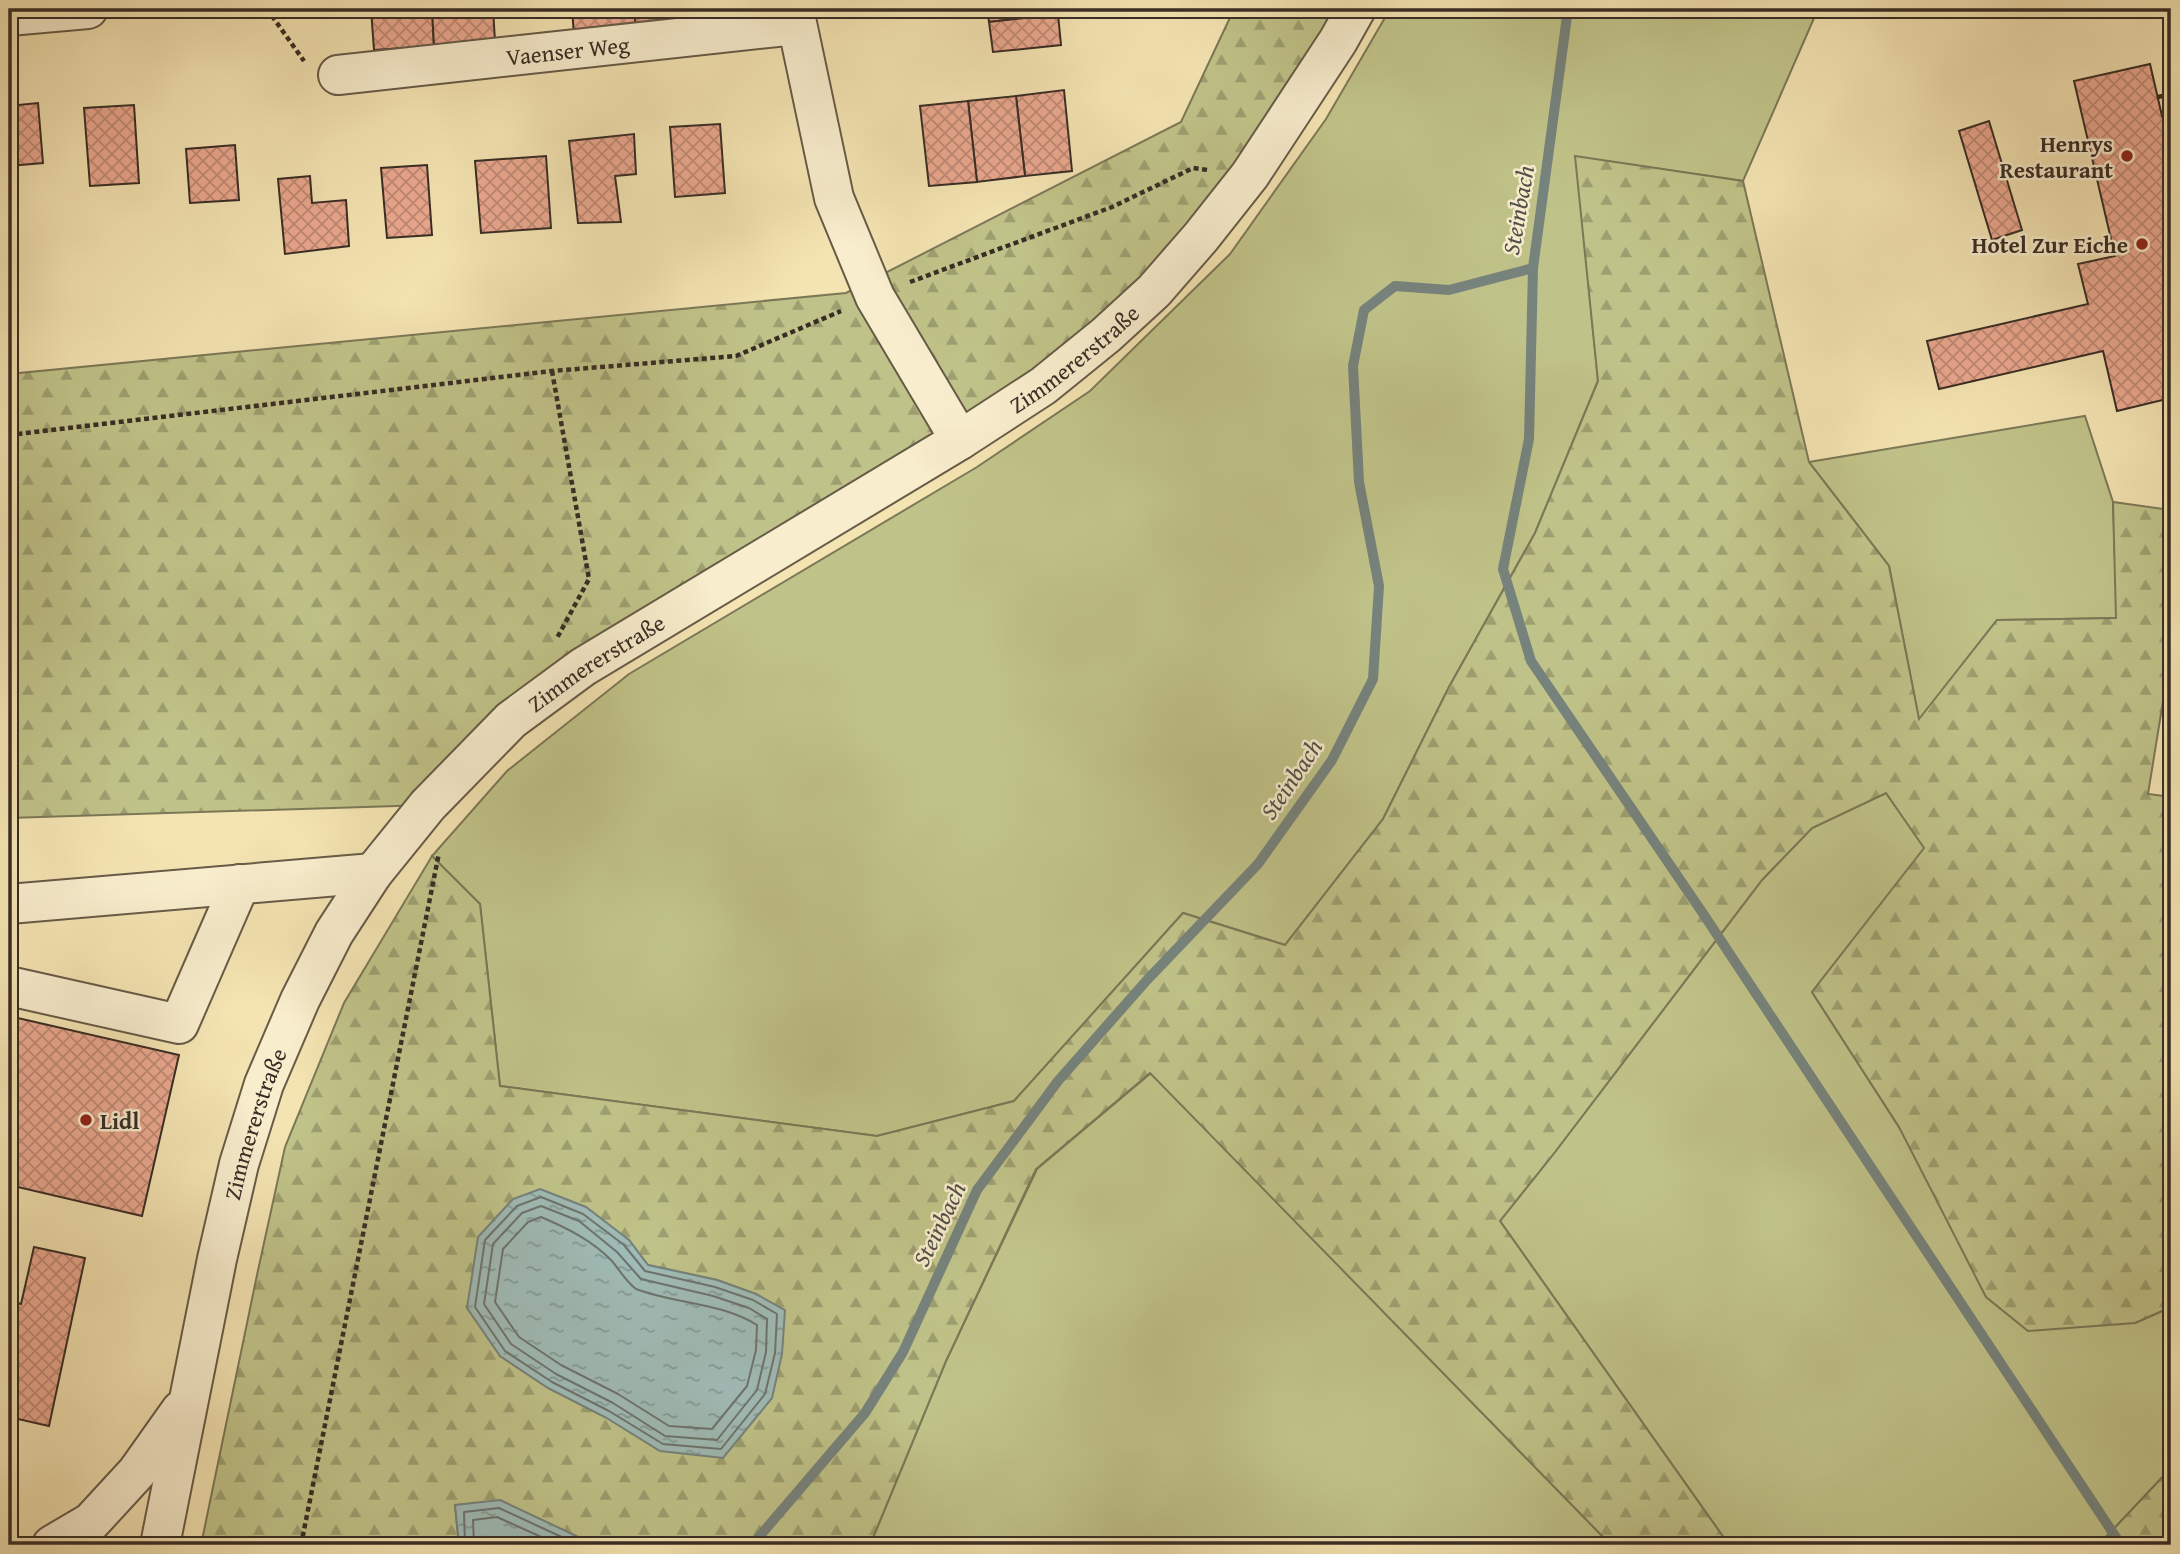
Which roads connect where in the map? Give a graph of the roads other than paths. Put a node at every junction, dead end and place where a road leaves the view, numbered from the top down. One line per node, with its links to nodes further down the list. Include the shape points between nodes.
1 (88, 9): 3 (street)
2 (1356, 9): 6 (street, Zimmererstraße, via 1250,175 1154,291 1043,386)
3 (9, 16)
4 (795, 17): 5 (street, Vaenser Weg); 6 (street, Vaenser Weg, via 834,198 875,297)
5 (338, 75)
6 (960, 440): 7 (street, Zimmererstraße, via 583,667 511,720 428,805)
7 (373, 873): 8 (street); 11 (street, Zimmererstraße, via 334,933 264,1084 224,1224)
8 (240, 884): 9 (street); 10 (street, via 179,1024)
9 (9, 904)
10 (9, 986)
11 (190, 1397): 12 (street, via 137,1472 91,1522); 13 (street, Zimmererstraße)
12 (52, 1545)
13 (160, 1545)

